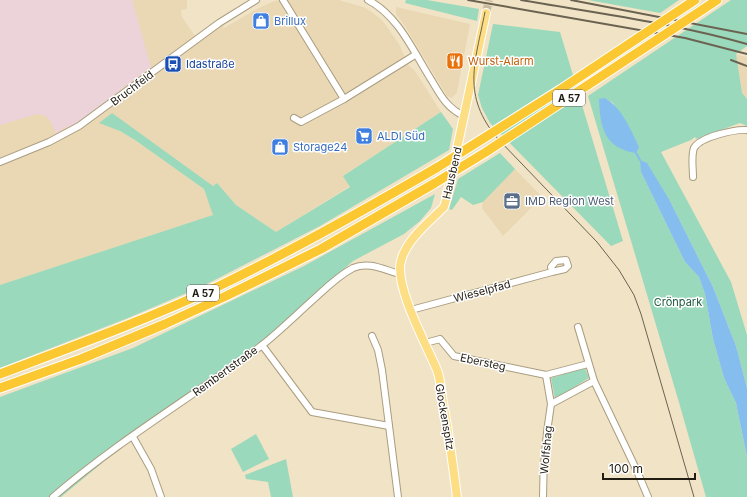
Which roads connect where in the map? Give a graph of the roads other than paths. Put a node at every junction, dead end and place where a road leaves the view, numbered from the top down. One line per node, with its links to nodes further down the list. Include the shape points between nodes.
1 (256, 0): 12 (street, Bruchfeld, via 219,23 79,126 50,142)
2 (283, 0): 8 (street)
3 (368, 0): 7 (street, via 388,15)
4 (695, 0): 22 (highway, A 57, bridge, via 438,167 309,240 219,286 122,328)
5 (717, 0): 24 (highway, A 57, bridge, via 492,148 321,249 165,324)
6 (486, 13): 9 (main road, Hausbend)
7 (416, 55): 8 (street); 9 (street, via 443,100 454,111)
8 (344, 99): 10 (street, via 302,122)
9 (464, 116): 15 (main road, Hausbend, via 444,207 406,246 400,262)
10 (294, 118)
11 (747, 130): 13 (street, via 726,132 698,144 693,154)
12 (0, 162)
13 (693, 177)
14 (552, 272): 16 (street, Wieselpfad)
15 (400, 274): 16 (main road, Hausbend); 20 (street, Rembertstraße, via 373,266 354,268 338,277)
16 (411, 310): 19 (main road, Hausbend)
17 (578, 327): 21 (street)
18 (372, 336): 29 (street, via 378,350)
19 (426, 341): 23 (street, Ebersteg, via 440,339 454,356); 34 (main road, Glockenspitz, via 437,372)
20 (262, 345): 29 (street, via 312,412); 30 (street, Rembertstraße)
21 (588, 364): 23 (street); 25 (street)
22 (0, 374)
23 (546, 375): 28 (street, Wolfshag)
24 (35, 376): 26 (highway, A 57); 27 (highway)
25 (594, 381): 28 (street); 36 (street)
26 (0, 388)
27 (0, 395)
28 (551, 404): 35 (street, Wolfshag)
29 (389, 426): 33 (street)
30 (133, 437): 31 (street, Rembertstraße); 32 (street, via 151,469)
31 (53, 497)
32 (161, 497)
33 (398, 497)
34 (457, 497)
35 (543, 497)
36 (648, 497)

